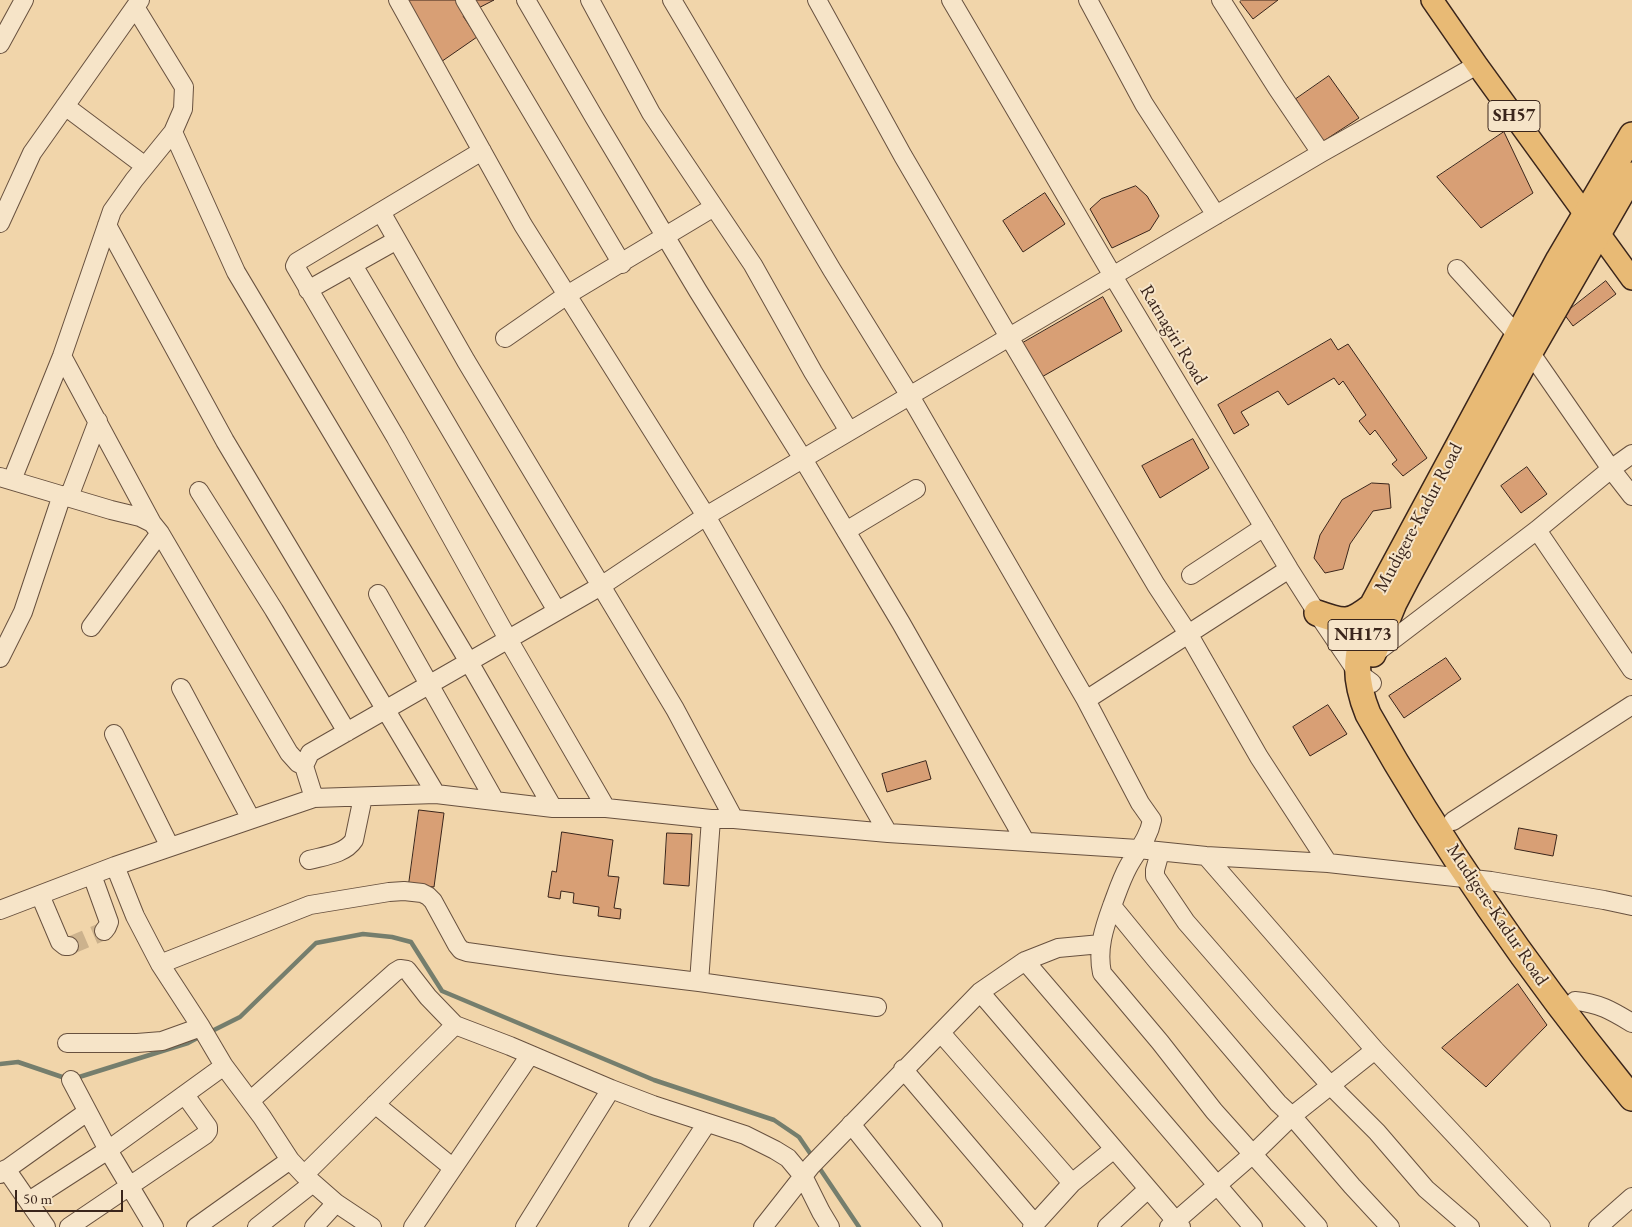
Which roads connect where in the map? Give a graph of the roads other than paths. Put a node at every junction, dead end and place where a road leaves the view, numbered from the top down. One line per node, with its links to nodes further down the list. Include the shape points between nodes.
1 (24, 0): 13 (street)
2 (398, 0): 18 (street)
3 (464, 0): 30 (street)
4 (526, 0): 28 (street)
5 (590, 0): 22 (street, via 651,113)
6 (672, 0): 41 (street)
7 (817, 0): 37 (street, via 903,156)
8 (951, 0): 33 (street, Ratnagiri Road)
9 (1088, 0): 24 (street, via 1144,104)
10 (1221, 0): 19 (street)
11 (1432, 0): 14 (main road, SH57)
12 (137, 3): 15 (street); 16 (street, via 184,87 183,109)
13 (0, 44)
14 (1477, 66): 19 (street); 25 (main road, SH57)
15 (66, 106): 20 (street); 26 (street, via 32,153)
16 (173, 132): 20 (street); 68 (street, via 236,272)
17 (1632, 136): 25 (highway, Mudigere-Kadur Road / NH173)
18 (482, 151): 23 (street); 36 (street)
19 (1321, 153): 24 (street)
20 (144, 166): 27 (street, via 112,211)
21 (1632, 175): 25 (highway, Mudigere-Kadur Road / NH173)
22 (714, 207): 28 (street); 43 (street, via 753,265)
23 (381, 212): 29 (street); 35 (street, via 297,262 295,266)
24 (1216, 215): 33 (street)
25 (1592, 222): 34 (main road); 39 (highway, Mudigere-Kadur Road / NH173)
26 (0, 224)
27 (107, 225): 40 (street); 75 (street, via 226,441)
28 (666, 237): 30 (street); 45 (street)
29 (397, 240): 31 (street); 59 (street)
30 (622, 264): 36 (street)
31 (353, 265): 35 (street); 62 (street)
32 (1457, 269): 39 (street)
33 (1113, 276): 37 (street); 53 (street, Ratnagiri Road)
34 (1632, 279)
35 (308, 290): 66 (street, via 396,438)
36 (567, 295): 38 (street); 52 (street)
37 (1009, 337): 41 (street); 65 (street)
38 (505, 338)
39 (1524, 344): 46 (street); 61 (highway, Mudigere-Kadur Road / NH173); 69 (highway, Mudigere-Kadur Road / NH173, via 1394,603)
40 (62, 356): 42 (street); 47 (street)
41 (910, 396): 43 (street); 73 (street)
42 (98, 421): 50 (street); 54 (street)
43 (849, 431): 45 (street)
44 (1632, 454): 46 (street)
45 (803, 458): 52 (street); 56 (street)
46 (1611, 469): 51 (street); 55 (street)
47 (6, 478): 50 (street)
48 (916, 489): 56 (street)
49 (199, 492): 76 (street)
50 (65, 496): 54 (street, via 140,517); 67 (street, via 23,612)
51 (1632, 496)
52 (706, 516): 59 (street); 89 (street)
53 (1264, 527): 57 (street, Ratnagiri Road); 58 (street)
54 (156, 528): 64 (street); 78 (street, via 288,753)
55 (1537, 530): 69 (street); 70 (street)
56 (846, 531): 90 (street)
57 (1289, 569): 63 (street, Ratnagiri Road); 65 (street)
58 (1191, 575)
59 (601, 586): 62 (street); 86 (street, via 675,709)
60 (378, 594): 71 (street)
61 (1372, 606): 63 (highway, via 1348,620 1336,620); 69 (highway, Mudigere-Kadur Road / NH173, via 1358,652)
62 (557, 611): 66 (street)
63 (1317, 613): 69 (street, Ratnagiri Road)
64 (91, 627)
65 (1189, 635): 73 (street); 96 (street, via 1259,757)
66 (508, 639): 68 (street); 84 (street)
67 (0, 658)
68 (469, 662): 71 (street); 83 (street)
69 (1367, 670): 88 (highway, Mudigere-Kadur Road / NH173, via 1380,704 1416,767); 99 (highway, Mudigere-Kadur Road / NH173, via 1362,701 1368,714)
70 (1632, 670)
71 (430, 684): 75 (street); 82 (street)
72 (181, 688): 87 (street)
73 (1086, 700): 92 (street, via 1152,820 1148,837)
74 (1632, 705): 88 (street)
75 (386, 709): 76 (street); 79 (street)
76 (346, 732): 78 (street, via 310,754)
77 (114, 734): 91 (street)
78 (304, 766): 81 (street)
79 (436, 794): 80 (street); 82 (street)
80 (363, 797): 81 (street); 95 (street, via 350,846)
81 (314, 798): 87 (street)
82 (495, 801): 83 (street)
83 (553, 808): 84 (street)
84 (606, 808): 85 (street)
85 (711, 819): 86 (street); 109 (street)
86 (734, 819): 89 (street)
87 (252, 820): 91 (street)
88 (1453, 821): 99 (highway, Mudigere-Kadur Road / NH173)
89 (888, 833): 90 (street)
90 (1025, 842): 92 (street)
91 (170, 847): 97 (street)
92 (1138, 849): 93 (street); 101 (street, via 1118,886)
93 (1160, 852): 94 (street); 124 (street, via 1155,876 1186,922)
94 (1206, 856): 96 (street); 118 (street)
95 (309, 860)
96 (1328, 863): 99 (street)
97 (115, 866): 98 (street); 108 (street, via 135,916)
98 (92, 875): 100 (street); 104 (street, via 109,922)
99 (1480, 880): 102 (street); 111 (highway, Mudigere-Kadur Road / NH173); 127 (highway, Mudigere-Kadur Road / NH173, via 1530,965)
100 (40, 895): 103 (street); 106 (street, via 60,942)
101 (1112, 906): 105 (street); 131 (street)
102 (1632, 906)
103 (0, 910)
104 (104, 931)
105 (1101, 944): 107 (street, via 1058,948); 136 (street, via 1102,973)
106 (69, 946)
107 (1025, 961): 110 (street); 143 (street)
108 (160, 964): 109 (street, via 310,905 404,890 428,896 457,945 468,952); 116 (street)
109 (699, 982): 112 (street)
110 (980, 992): 115 (street); 134 (street)
111 (1575, 1001): 113 (street, via 1603,1006); 122 (highway, Mudigere-Kadur Road / NH173)
112 (877, 1007)
113 (1632, 1023)
114 (455, 1025): 119 (street); 128 (street, via 428,998 407,970 400,969); 129 (street)
115 (941, 1034): 121 (street); 142 (street)
116 (206, 1035): 117 (street, via 137,1043); 120 (street)
117 (67, 1043)
118 (1375, 1050): 124 (street); 170 (street)
119 (530, 1055): 125 (street); 139 (street)
120 (224, 1066): 126 (street); 128 (street)
121 (903, 1069): 133 (street); 150 (street)
122 (1632, 1073)
123 (71, 1080): 130 (street)
124 (1331, 1086): 131 (street); 169 (street, via 1426,1188)
125 (611, 1089): 132 (street); 160 (street)
126 (185, 1095): 135 (street); 144 (street, via 208,1131)
127 (1632, 1098)
128 (250, 1100): 137 (street)
129 (375, 1104): 139 (street); 141 (street)
130 (87, 1112): 135 (street); 140 (street)
131 (1292, 1116): 136 (street); 168 (street)
132 (707, 1124): 138 (street, via 745,1135 788,1158); 161 (street)
133 (851, 1124): 138 (street); 164 (street)
134 (1114, 1149): 142 (street); 145 (street)
135 (108, 1150): 144 (street); 147 (street)
136 (1253, 1154): 143 (street); 167 (street)
137 (290, 1160): 141 (street); 155 (street)
138 (812, 1165): 162 (street); 163 (street, via 821,1212)
139 (453, 1168): 159 (street)
140 (3, 1171): 147 (street)
141 (309, 1179): 148 (street); 156 (street)
142 (1072, 1183): 150 (street)
143 (1217, 1185): 149 (street); 166 (street)
144 (130, 1186): 153 (street); 154 (street)
145 (1148, 1189): 149 (street); 165 (street)
146 (1632, 1197): 151 (street)
147 (29, 1201): 152 (street)
148 (336, 1203): 157 (street); 158 (street)
149 (1175, 1225)
150 (1034, 1226)
151 (1600, 1226)
152 (46, 1227)
153 (69, 1227)
154 (154, 1227)
155 (196, 1227)
156 (258, 1227)
157 (314, 1227)
158 (372, 1227)
159 (413, 1227)
160 (525, 1227)
161 (638, 1227)
162 (763, 1227)
163 (830, 1227)
164 (933, 1227)
165 (1106, 1227)
166 (1253, 1227)
167 (1318, 1227)
168 (1390, 1227)
169 (1470, 1227)
170 (1541, 1227)

